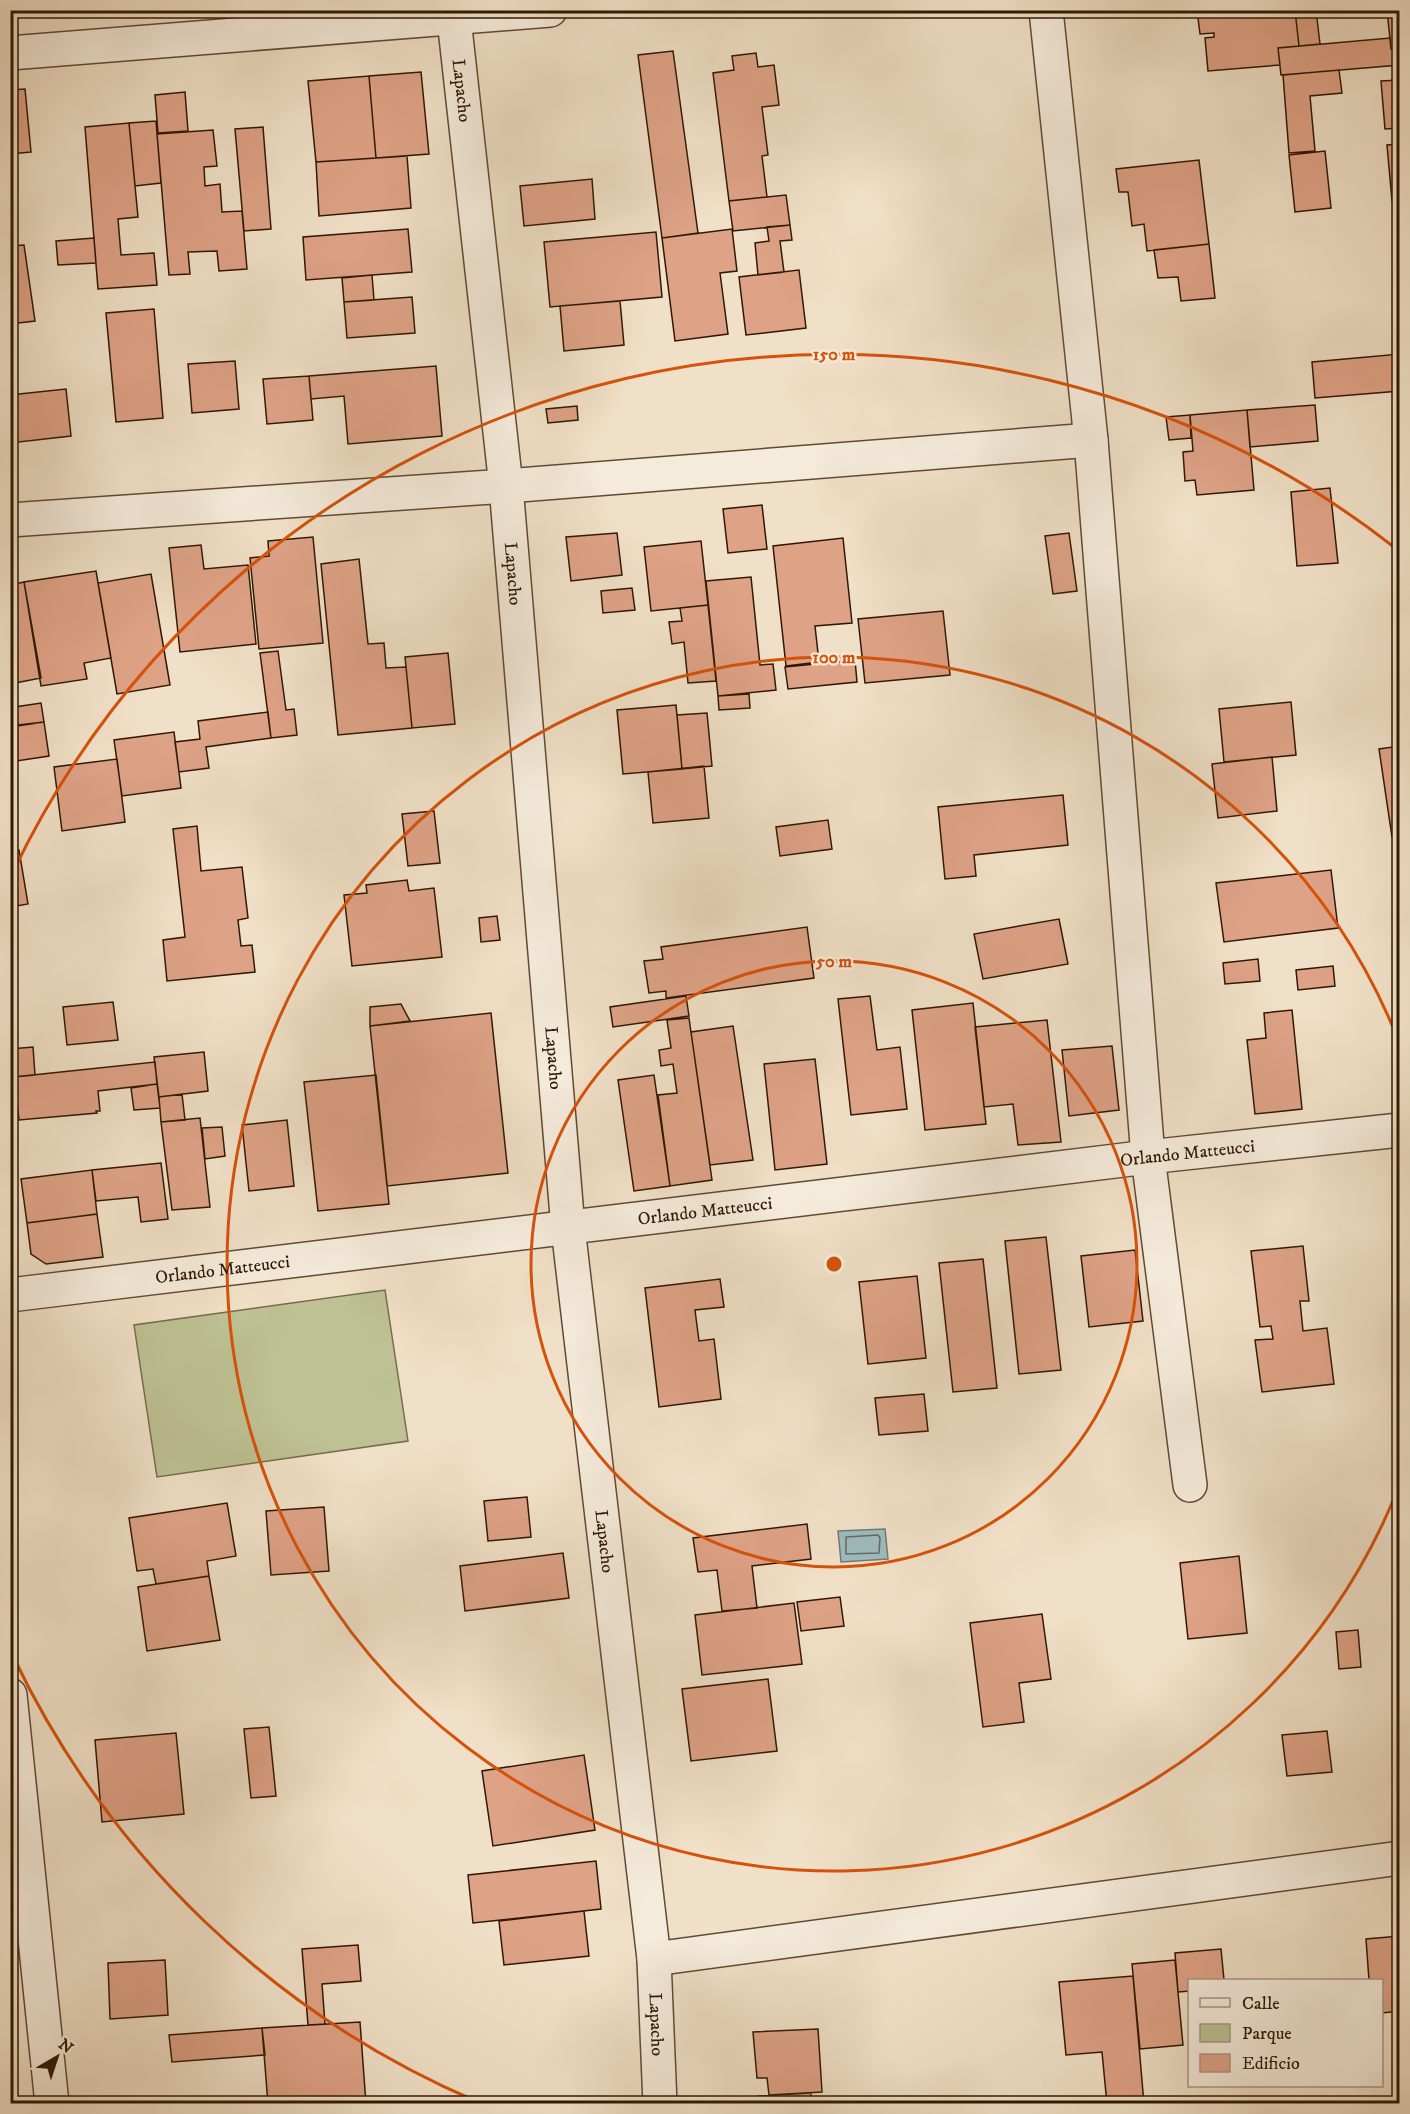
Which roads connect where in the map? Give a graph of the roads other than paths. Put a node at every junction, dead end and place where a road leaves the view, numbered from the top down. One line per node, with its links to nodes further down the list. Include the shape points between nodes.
1 (550, 10): 3 (street)
2 (1046, 10): 5 (street)
3 (453, 14): 4 (street); 6 (street, Lapacho)
4 (10, 53)
5 (1091, 440): 6 (street); 9 (street)
6 (506, 486): 7 (street); 10 (street, Lapacho)
7 (10, 520)
8 (1400, 1130): 9 (street, Orlando Matteucci)
9 (1148, 1158): 10 (street, Orlando Matteucci); 12 (street)
10 (568, 1228): 11 (street, Orlando Matteucci); 15 (street, Lapacho)
11 (10, 1295)
12 (1190, 1485)
13 (10, 1695): 16 (street)
14 (1400, 1858): 15 (street)
15 (654, 1959): 17 (street, Lapacho)
16 (52, 2103)
17 (660, 2103)

